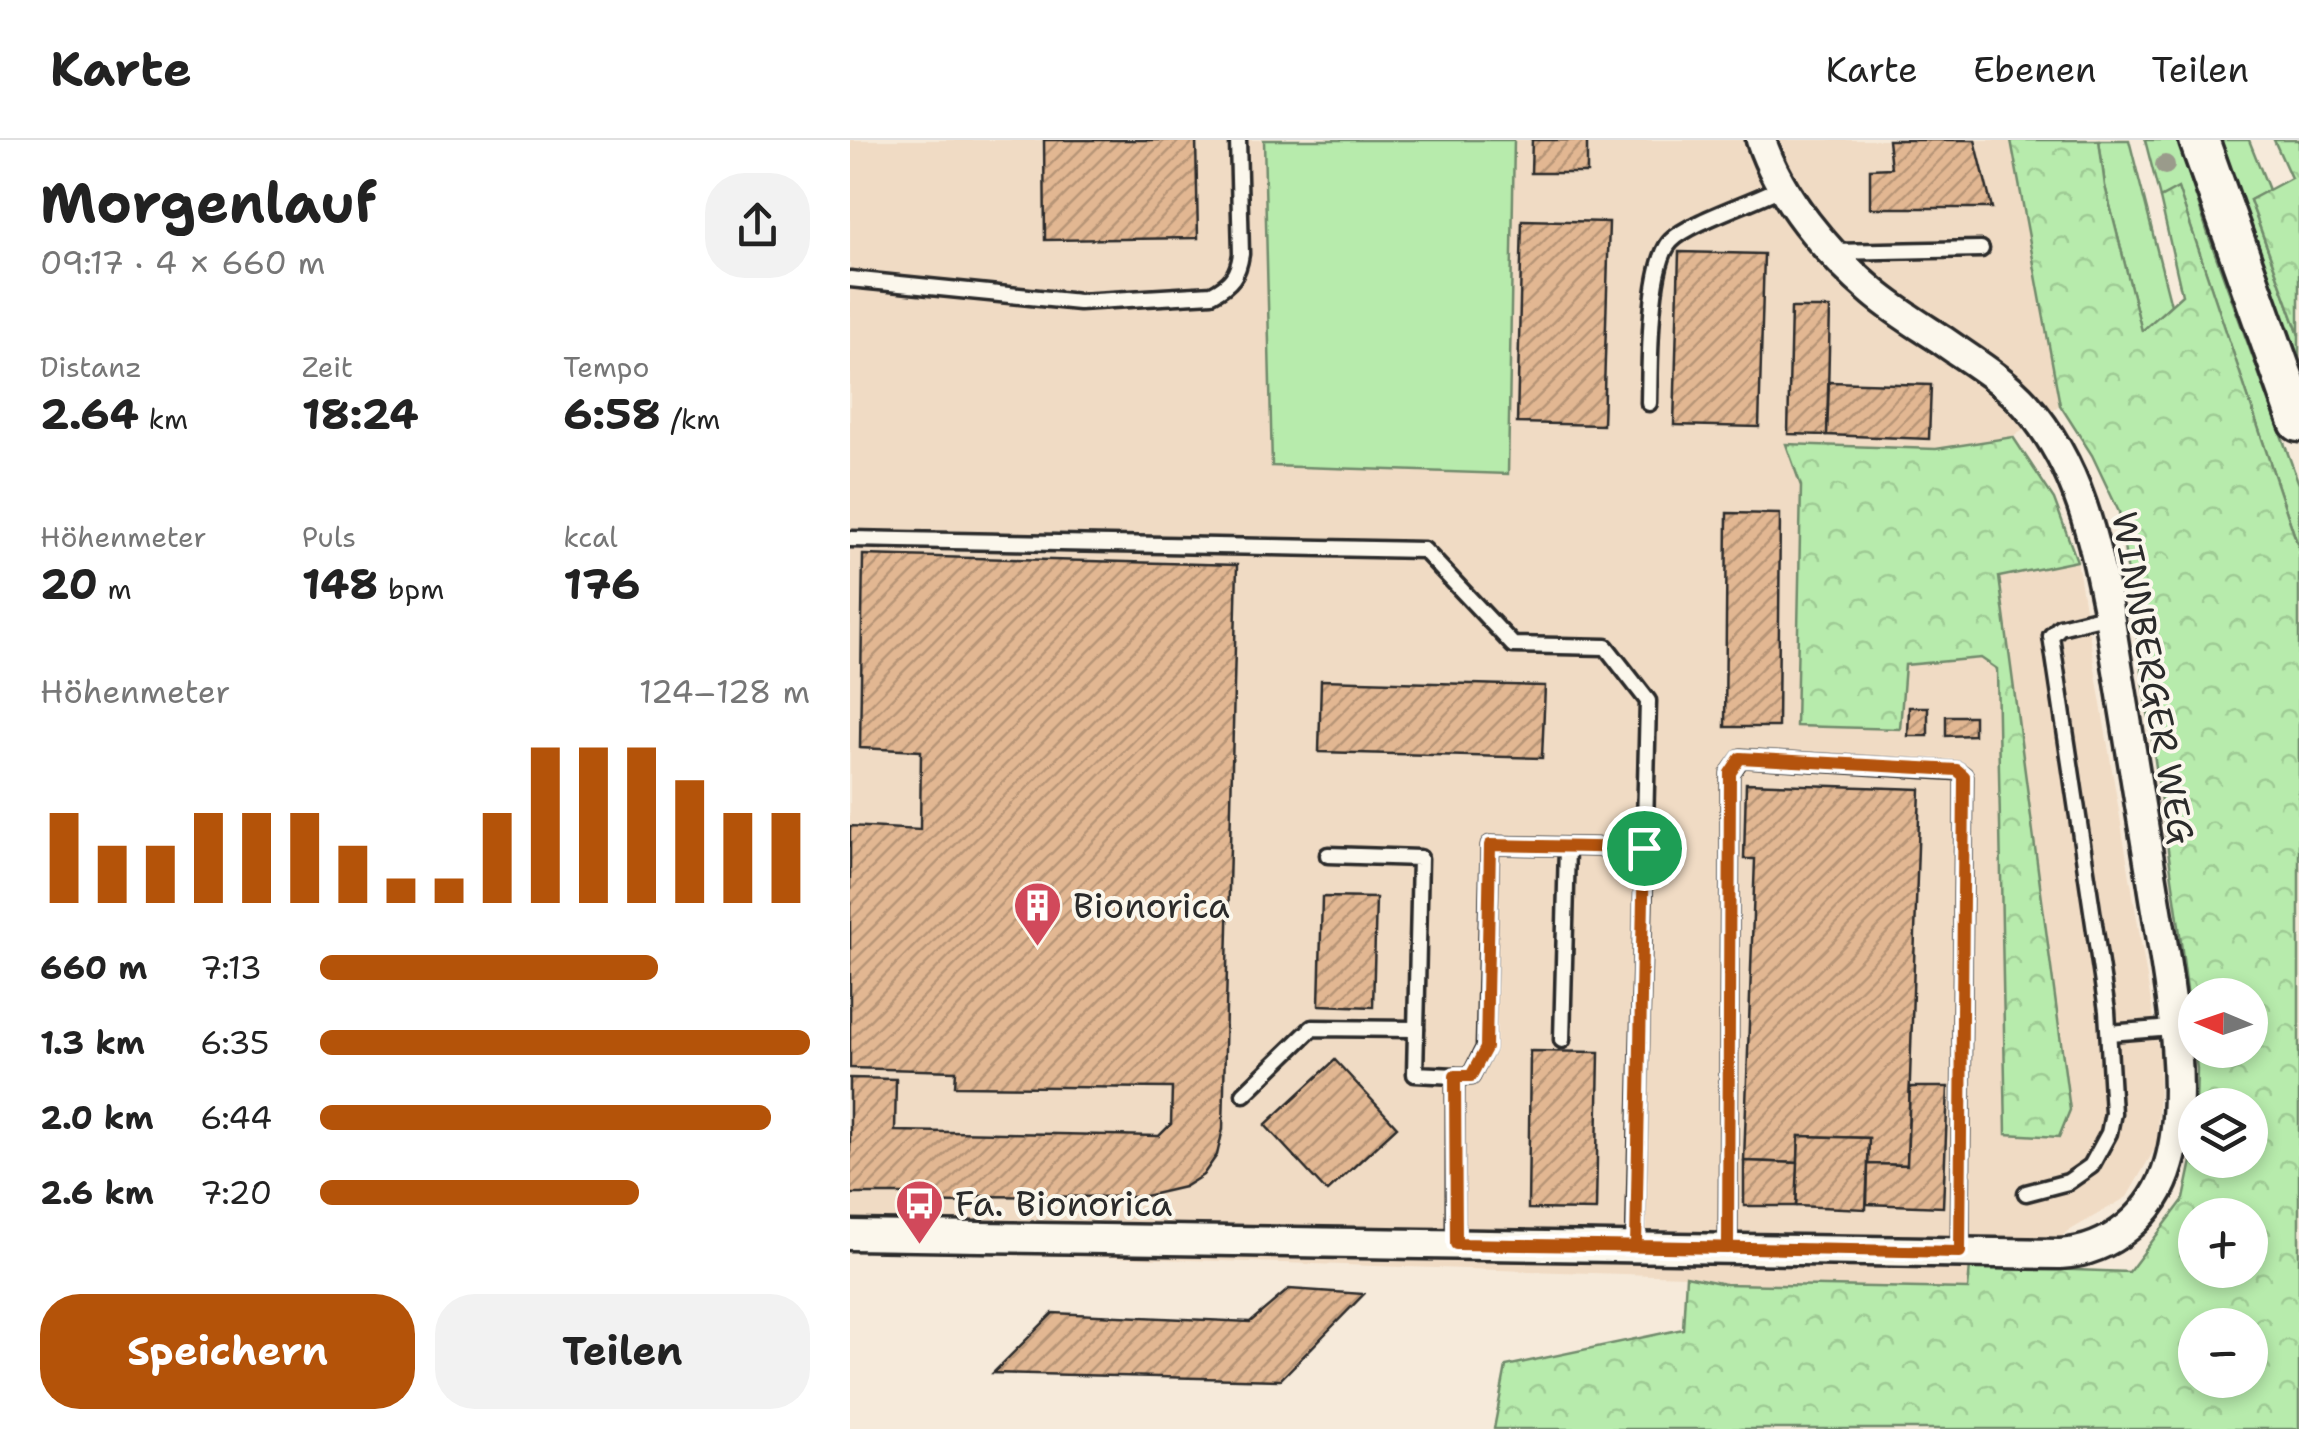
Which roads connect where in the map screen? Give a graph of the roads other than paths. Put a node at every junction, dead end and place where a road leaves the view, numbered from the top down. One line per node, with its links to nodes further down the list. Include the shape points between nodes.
1 (1238, 140): 7 (lane, via 1239,271 1212,294 1079,302)
2 (1761, 140): 4 (street, WINNBERGER WEG)
3 (2199, 140): 9 (main road)
4 (1784, 186): 6 (street, WINNBERGER WEG); 8 (lane, via 1670,242 1654,304)
5 (1981, 249): 6 (lane)
6 (1832, 252): 11 (street, WINNBERGER WEG, via 1874,293 2003,384 2048,433 2077,486)
7 (850, 278)
8 (1648, 403)
9 (2299, 422)
10 (850, 538): 13 (lane, via 1424,550 1514,646 1606,647 1648,700)
11 (2109, 615): 15 (street, WINNBERGER WEG); 17 (lane, via 2060,627 2051,636)
12 (1567, 846): 13 (lane); 18 (lane); 19 (lane, via 1490,845 1486,1048 1471,1076)
13 (1644, 848): 24 (lane)
14 (1328, 854): 16 (lane, via 1420,858)
15 (2172, 1028): 17 (lane); 26 (street, WINNBERGER WEG, via 2177,1121 2165,1178 2129,1226 2077,1253)
16 (1416, 1029): 19 (lane, via 1414,1074); 20 (lane, via 1312,1028)
17 (2109, 1034): 21 (lane, via 2113,1113 2101,1152 2079,1176)
18 (1562, 1040)
19 (1455, 1076): 23 (lane)
20 (1244, 1094)
21 (2026, 1193)
22 (850, 1235): 23 (street)
23 (1456, 1244): 24 (street)
24 (1636, 1246): 25 (street)
25 (1728, 1248): 26 (street); 26 (lane, via 1730,773 1740,758 1957,770 1964,776)
26 (1960, 1252)

